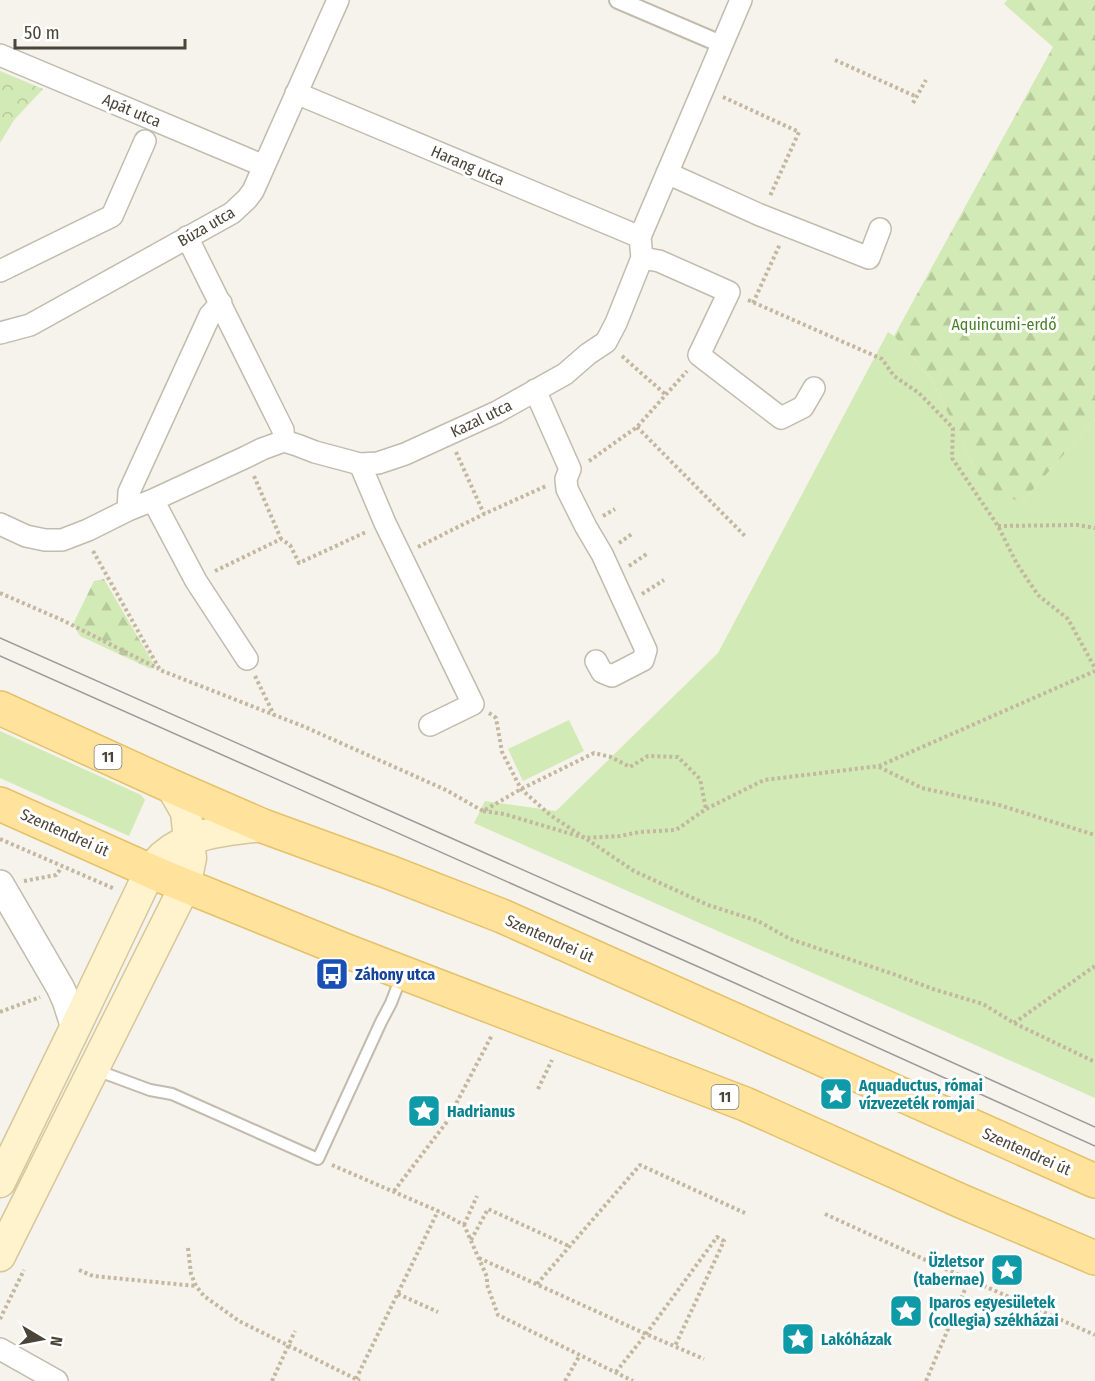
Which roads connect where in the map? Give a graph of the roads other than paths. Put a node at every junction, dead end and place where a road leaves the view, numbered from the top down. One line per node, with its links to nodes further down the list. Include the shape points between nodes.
1 (338, 0): 6 (street, Búza utca)
2 (618, 0): 4 (street)
3 (740, 0): 4 (street, Kazal utca)
4 (722, 44): 9 (street, Kazal utca)
5 (0, 55): 8 (street, Apát utca)
6 (296, 93): 8 (street, Búza utca); 12 (street, Harang utca)
7 (145, 141): 13 (street, via 112,216)
8 (264, 165): 11 (street, Búza utca, via 253,191 241,206)
9 (667, 172): 10 (street, via 760,215 869,258); 12 (street, Kazal utca)
10 (880, 229)
11 (187, 237): 14 (street); 15 (street, Búza utca, via 30,325)
12 (641, 248): 16 (street, Harang utca, via 659,261 729,292 699,355 781,418 803,407); 17 (street, Kazal utca, via 606,342 565,374)
13 (0, 271)
14 (221, 303): 18 (street, via 283,430); 21 (street, via 210,315 129,492)
15 (0, 333)
16 (814, 388)
17 (535, 390): 19 (street, Kazal utca, via 405,454); 24 (street, via 568,474 567,489 646,650 643,660 612,675 602,672)
18 (284, 441): 19 (street, Kazal utca); 20 (street)
19 (360, 464): 26 (street, via 473,704)
20 (153, 500): 21 (street); 23 (street, via 196,581)
21 (128, 510): 22 (street, via 62,540 26,536)
22 (0, 524)
23 (247, 659)
24 (596, 661)
25 (0, 708): 27 (main road, Szentendrei út / 11)
26 (430, 725)
27 (171, 786): 29 (main road, Szentendrei út / 11); 30 (main road, via 186,812)
28 (0, 804): 32 (main road, Szentendrei út / 11)
29 (263, 826): 30 (main road); 37 (main road, Szentendrei út / 11, via 502,916)
30 (189, 840): 32 (main road, via 163,856); 33 (main road, via 191,858)
31 (1, 884): 35 (street, via 60,987)
32 (143, 885): 33 (main road, Szentendrei út / 11); 35 (main road)
33 (185, 886): 34 (main road, Szentendrei út / 11); 36 (main road)
34 (402, 974): 36 (lane, via 318,1159 172,1094); 40 (main road, Szentendrei út / 11, via 745,1104)
35 (75, 1028): 38 (main road)
36 (94, 1070): 39 (main road)
37 (1095, 1181)
38 (0, 1182)
39 (0, 1256)
40 (1095, 1258)
41 (0, 1349): 42 (street)
42 (57, 1381)

